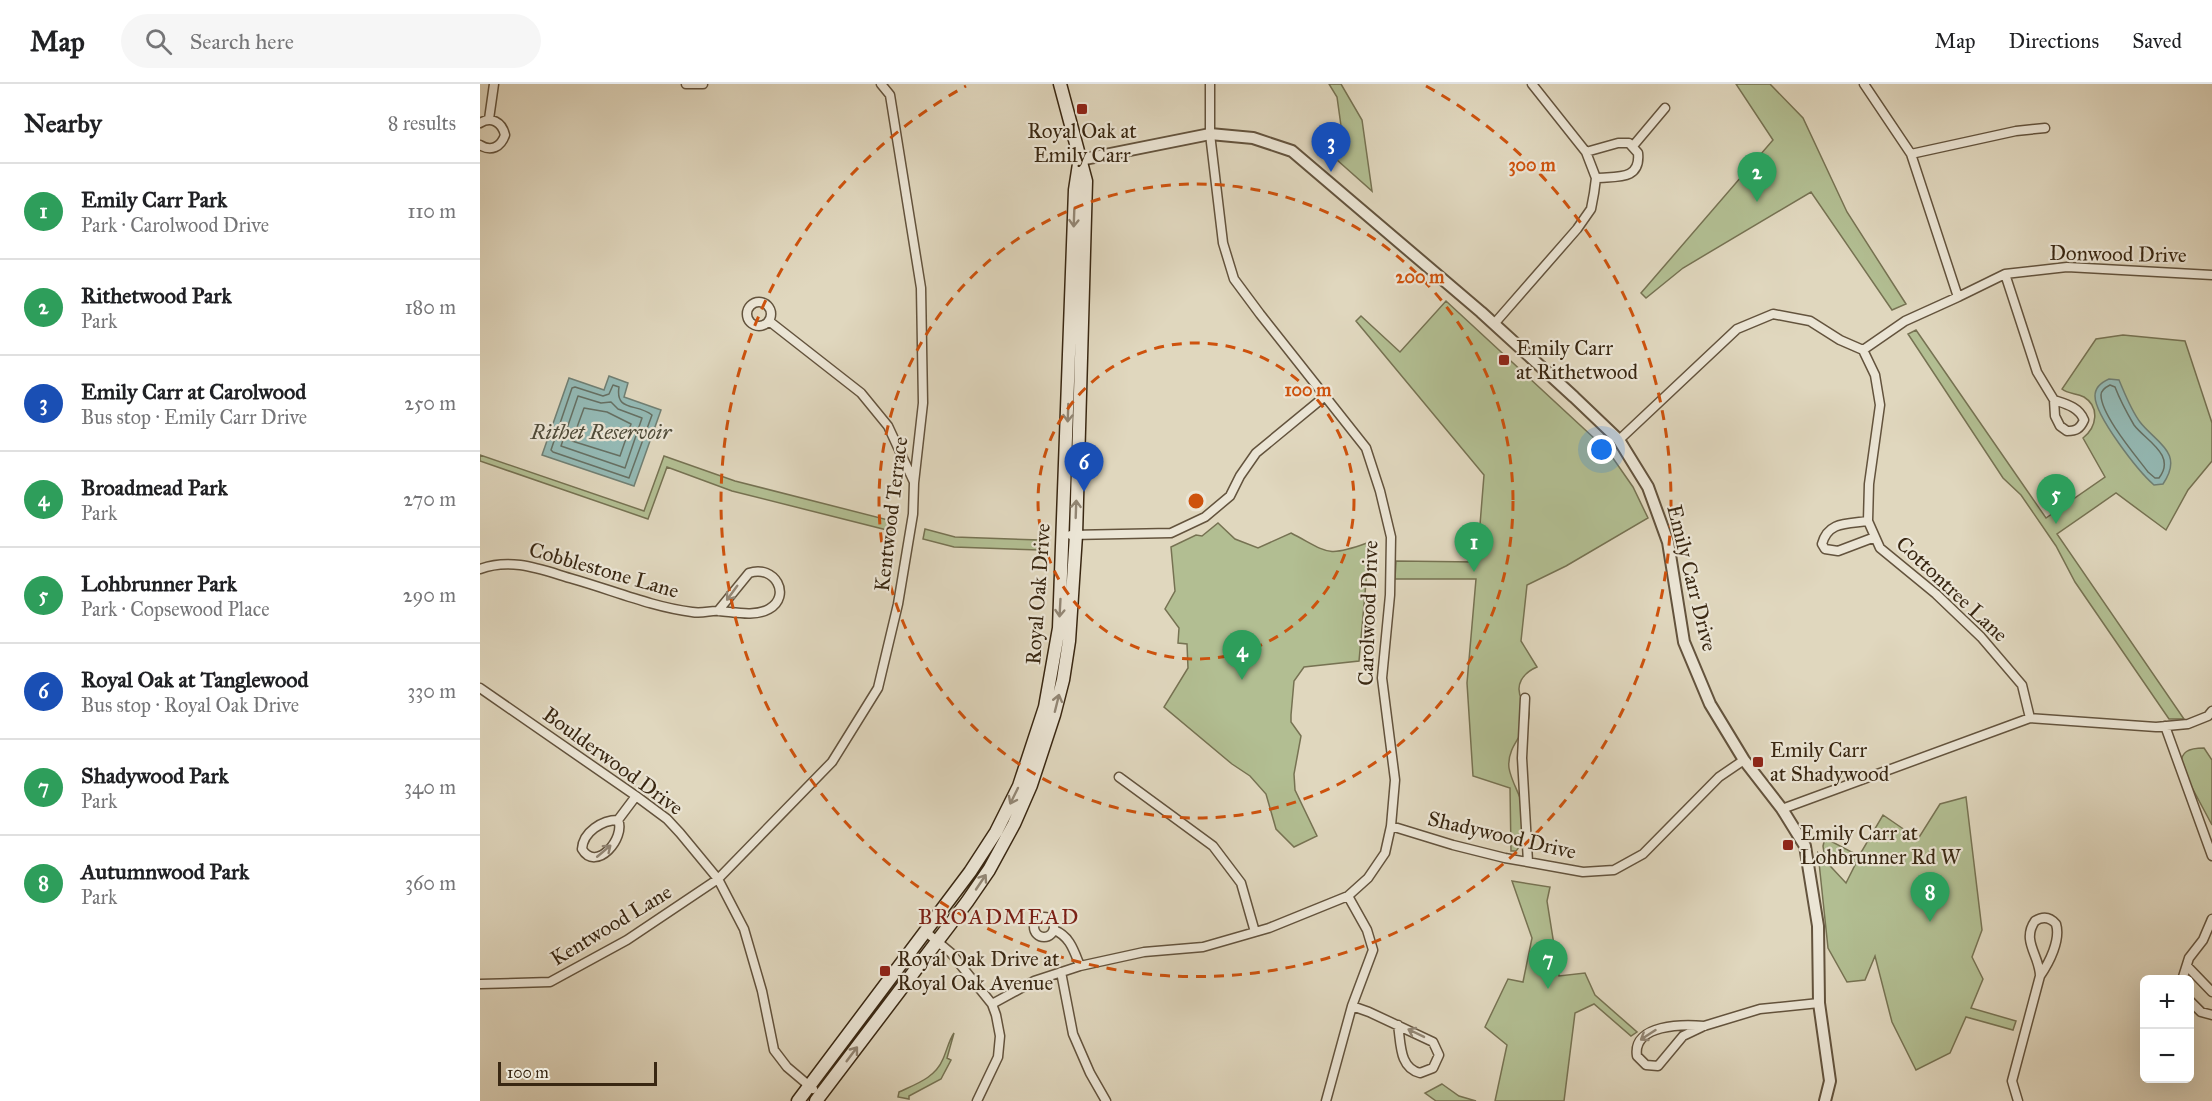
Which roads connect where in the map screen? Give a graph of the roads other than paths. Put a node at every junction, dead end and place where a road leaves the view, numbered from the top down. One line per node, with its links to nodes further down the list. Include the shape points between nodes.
1 (494, 84): 12 (street)
2 (686, 84): 3 (street)
3 (703, 84)
4 (881, 84): 10 (street)
5 (895, 84): 10 (street)
6 (1060, 84): 20 (main road, Royal Oak Drive)
7 (1210, 84): 15 (street, Carolwood Drive)
8 (1532, 84): 18 (street)
9 (1864, 84): 19 (street)
10 (890, 94): 31 (street, Kentwood Terrace, via 921,288 923,403)
11 (1665, 108): 17 (street)
12 (489, 119): 13 (street); 16 (street, via 500,124 505,135 503,141 494,148)
13 (480, 123)
14 (2045, 128): 19 (street)
15 (1210, 135): 20 (street, Emily Carr Drive); 26 (street, Emily Carr Drive, via 1253,138 1292,151); 28 (street, Carolwood Drive, via 1223,243 1234,279)
16 (480, 145)
17 (1633, 146): 18 (street, via 1618,143); 21 (street, via 1639,160 1633,173)
18 (1586, 152): 21 (street)
19 (1911, 154): 24 (street)
20 (1080, 160): 33 (main road, Royal Oak Drive, via 1075,190)
21 (1596, 178): 26 (street, via 1591,209)
22 (2005, 274): 23 (street, Donwood Drive, via 2067,267); 24 (street, Donwood Drive); 29 (street, via 2037,372)
23 (2212, 275)
24 (1958, 297): 27 (street, Donwood Drive, via 1905,321)
25 (769, 321): 31 (street, via 861,393 888,426)
26 (1494, 324): 30 (street, Emily Carr Drive)
27 (1863, 350): 30 (street, via 1810,321 1773,314 1737,329); 32 (street, Cottontree Lane, via 1875,375 1880,405)
28 (1324, 397): 33 (street, via 1256,453 1230,496 1205,517 1171,533); 47 (street, Carolwood Drive, via 1366,448 1391,537 1382,678 1395,780)
29 (2054, 400)
30 (1619, 440): 42 (street, Emily Carr Drive, via 1648,487 1668,542 1684,642 1710,704)
31 (914, 483): 50 (street, Kentwood Terrace, via 913,514 898,604 878,688 832,762)
32 (1868, 521): 34 (street, Cottontree Lane); 34 (street, via 1835,526 1825,533 1822,544 1825,549 1838,551)
33 (1069, 535): 54 (main road, Royal Oak Drive, one-way to 54, via 1045,707 1019,786 996,832); 56 (main road, Royal Oak Drive, one-way to 33, via 989,870 1014,824 1042,754 1063,680 1069,641)
34 (1875, 537): 40 (street, Cottontree Lane, via 1880,548 1981,637 2022,685)
35 (480, 569): 36 (street, Cobblestone Lane, via 498,564 525,565 674,609 706,614)
36 (718, 611): 36 (street, Cobblestone Lane, one-way to 36, via 730,614 769,609 778,599 778,585 770,574 749,573)
37 (480, 688): 44 (street, Boulderwood Drive)
38 (1526, 698): 49 (street, via 1522,758)
39 (2212, 711): 41 (street, via 2188,724)
40 (2030, 718): 41 (street); 45 (street)
41 (2165, 726): 48 (street)
42 (1744, 760): 45 (street, Emily Carr Drive); 49 (street, Shadywood Drive, via 1719,777 1643,854 1614,870 1583,872)
43 (1119, 777): 55 (street, via 1213,846 1241,883)
44 (636, 796): 46 (street); 50 (street, Boulderwood Drive, via 667,819)
45 (1782, 809): 64 (street, Emily Carr Drive, via 1805,846 1818,926)
46 (618, 820): 46 (street, one-way to 46, via 597,825 584,840 582,849 586,855 599,857 614,843 620,833)
47 (1391, 826): 49 (street, Shadywood Drive); 51 (street, Carolwood Drive, via 1385,853 1368,878)
48 (2212, 856)
49 (1528, 862)
50 (718, 879): 62 (street, Kentwood Lane, via 627,940 550,982); 71 (street, Boulderwood Drive, via 744,929 774,1050)
51 (1348, 896): 55 (street, Carolwood Drive); 67 (street, via 1373,950)
52 (2212, 919): 58 (street)
53 (1054, 930): 57 (street, via 1070,941)
54 (926, 932): 56 (street); 71 (main road, Royal Oak Drive)
55 (1255, 932): 57 (street, Carolwood Drive, via 1203,947 1144,952)
56 (937, 942): 65 (street, via 951,953); 72 (main road, Royal Oak Drive, one-way to 56)
57 (1080, 966): 59 (street, Carolwood Drive)
58 (2187, 966): 60 (street); 63 (street)
59 (1061, 972): 65 (street, Carolwood Drive, via 1034,981); 75 (street, via 1073,1034)
60 (2184, 975)
61 (2040, 976): 61 (street, via 2049,964 2058,934 2056,924 2044,917 2035,921 2029,937); 78 (street, via 2012,1081)
62 (480, 984)
63 (2212, 992)
64 (1819, 1003): 70 (street, via 1760,1009); 77 (street, Emily Carr Drive, via 1830,1081)
65 (992, 1004): 74 (street, via 999,1025 1000,1047)
66 (2194, 1005): 68 (street)
67 (1352, 1006): 69 (street); 76 (street)
68 (2212, 1015)
69 (1398, 1024): 69 (street, one-way to 69, via 1407,1067 1420,1073 1434,1068 1439,1055 1433,1042)
70 (1704, 1026): 70 (street, one-way to 70, via 1660,1028 1641,1038 1637,1056 1646,1065 1658,1066 1683,1036)
71 (810, 1086): 72 (street, Boulderwood Drive); 73 (main road, Royal Oak Drive)
72 (819, 1098)
73 (798, 1101)
74 (977, 1101)
75 (1106, 1101)
76 (1326, 1101)
77 (1825, 1101)
78 (2018, 1101)

